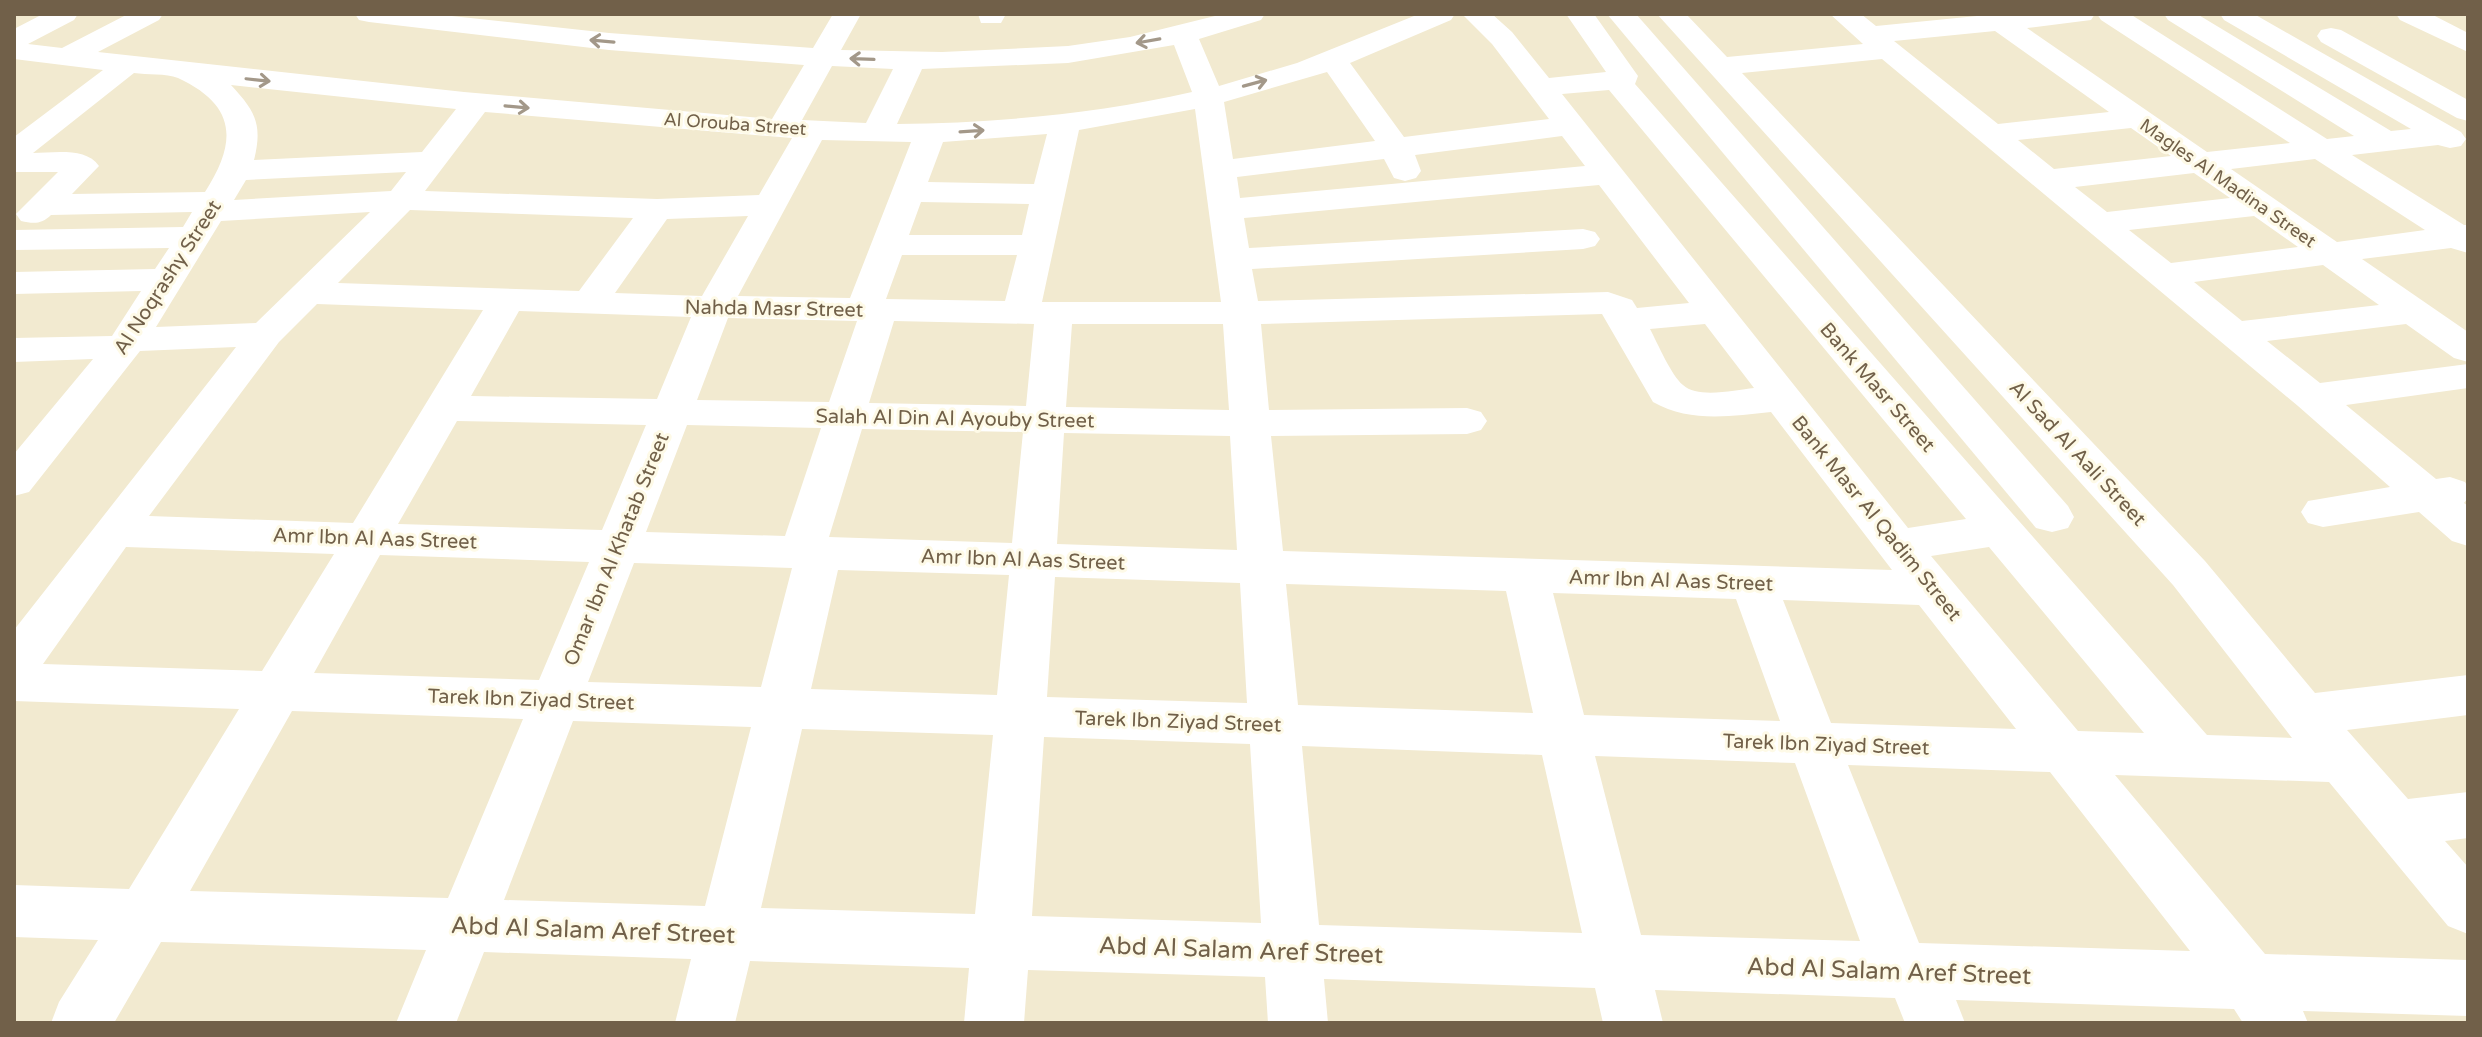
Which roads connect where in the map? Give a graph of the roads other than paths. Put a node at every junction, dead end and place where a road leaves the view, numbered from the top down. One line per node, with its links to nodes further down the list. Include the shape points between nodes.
1 (64, 14): 24 (street)
2 (149, 14): 28 (street)
3 (373, 14): 18 (street)
4 (847, 14): 29 (street)
5 (1251, 14): 23 (street)
6 (1385, 14): 21 (street)
7 (1441, 14): 21 (street, Al Orouba Street)
8 (1476, 14): 37 (street, Bank Masr Al Qadim Street, via 1502,38)
9 (1580, 14): 36 (street, Bank Masr Street)
10 (1621, 14): 111 (street)
11 (1671, 14): 33 (street, Al Sad Al Aali Street)
12 (2081, 14): 17 (street)
13 (2111, 14): 53 (street)
14 (2178, 14): 50 (street)
15 (2234, 14): 51 (street)
16 (2410, 14): 25 (street)
17 (1994, 18): 22 (street); 41 (street, Magles Al Madina Street)
18 (486, 21): 26 (street, one-way to 18)
19 (2304, 22): 40 (street)
20 (702, 26): 26 (street)
21 (1413, 28): 30 (street, Al Orouba Street)
22 (1867, 33): 33 (street); 49 (street)
23 (1184, 35): 31 (street, one-way to 31, via 1074,53); 38 (street)
24 (14, 40)
25 (2468, 44)
26 (682, 49): 29 (street)
27 (14, 51): 28 (street, Al Orouba Street)
28 (59, 56): 32 (street, Al Orouba Street); 35 (street)
29 (824, 58): 31 (street, one-way to 29); 46 (street, Omar Ibn Al Khatab Street)
30 (1333, 60): 38 (street, Al Orouba Street, one-way to 30); 52 (street)
31 (911, 61): 48 (street)
32 (127, 65): 34 (street, Al Orouba Street); 44 (street)
33 (1720, 66): 130 (street, Al Sad Al Aali Street, via 2189,573)
34 (185, 72): 39 (street, Al Orouba Street, one-way to 39); 58 (street, Al Noqrashy Street, via 218,88 238,111 244,138)
35 (14, 79)
36 (1624, 79): 37 (street); 112 (street, Bank Masr Street, via 1619,84)
37 (1539, 88): 45 (street, Bank Masr Al Qadim Street)
38 (1208, 96): 42 (street, Al Orouba Street); 61 (street)
39 (476, 104): 46 (street, Al Orouba Street, one-way to 46); 55 (street)
40 (2468, 112)
41 (2136, 118): 49 (street); 57 (street, Magles Al Madina Street)
42 (1065, 122): 47 (street, Al Orouba Street, one-way to 42); 64 (street)
43 (14, 126): 44 (street)
44 (46, 126): 54 (street)
45 (1569, 126): 52 (street); 59 (street, Bank Masr Al Qadim Street)
46 (797, 129): 48 (street, Al Orouba Street); 67 (street, Omar Ibn Al Khatab Street)
47 (931, 132): 48 (street, Al Orouba Street); 62 (street)
48 (877, 133)
49 (1991, 134): 60 (street)
50 (2385, 141): 51 (street); 53 (street)
51 (2455, 142)
52 (1396, 148): 61 (street); 63 (street)
53 (2320, 148): 57 (street); 73 (street)
54 (14, 152)
55 (432, 161): 58 (street); 66 (street)
56 (14, 162): 65 (street, via 83,166)
57 (2198, 162): 60 (street); 68 (street, Magles Al Madina Street)
58 (235, 171): 70 (street, Al Noqrashy Street)
59 (1607, 174): 63 (street); 91 (street, Bank Masr Al Qadim Street)
60 (2047, 180): 71 (street)
61 (1222, 190): 63 (street); 80 (street)
62 (908, 192): 64 (street); 76 (street)
63 (1413, 192): 78 (street)
64 (1049, 194): 77 (street)
65 (38, 198): 70 (street); 72 (street)
66 (401, 200): 69 (street); 70 (street); 84 (street)
67 (771, 205): 69 (street); 88 (street, Omar Ibn Al Khatab Street)
68 (2260, 205): 71 (street); 79 (street, Magles Al Madina Street)
69 (657, 209): 86 (street)
70 (208, 217): 75 (street); 82 (street, Al Noqrashy Street)
71 (2100, 223): 81 (street)
72 (14, 232)
73 (2465, 238): 79 (street)
74 (1583, 239): 78 (street)
75 (14, 240)
76 (888, 245): 77 (street); 89 (street)
77 (1036, 245): 90 (street)
78 (1436, 248): 80 (street); 87 (street)
79 (2330, 254): 81 (street); 92 (street, Magles Al Madina Street)
80 (1232, 260): 93 (street)
81 (2163, 275): 95 (street)
82 (168, 280): 83 (street); 97 (street, Al Noqrashy Street)
83 (14, 283)
84 (308, 293): 85 (street, Nahda Masr Street); 96 (street)
85 (507, 300): 86 (street, Nahda Masr Street); 102 (street)
86 (589, 303): 88 (street, Nahda Masr Street)
87 (1459, 306): 93 (street, Nahda Masr Street); 94 (street, Nahda Masr Street, via 1608,303)
88 (714, 307): 89 (street, Nahda Masr Street); 103 (street, Omar Ibn Al Khatab Street)
89 (871, 309): 90 (street, Nahda Masr Street); 104 (street)
90 (1038, 312): 93 (street, Nahda Masr Street); 105 (street)
91 (1716, 312): 94 (street); 101 (street, Bank Masr Al Qadim Street)
92 (2413, 312): 95 (street); 99 (street, Magles Al Madina Street)
93 (1241, 313): 107 (street)
94 (1627, 320): 101 (street, via 1667,393 1676,400 1694,404)
95 (2235, 333): 100 (street)
96 (266, 334): 97 (street); 114 (street)
97 (126, 344): 98 (street); 108 (street, Al Noqrashy Street)
98 (14, 350)
99 (2466, 353): 100 (street)
100 (2312, 397): 109 (street)
101 (1781, 398): 117 (street, Bank Masr Al Qadim Street)
102 (444, 408): 103 (street, Salah Al Din Al Ayouby Street); 115 (street)
103 (671, 412): 104 (street, Salah Al Din Al Ayouby Street); 116 (street, Omar Ibn Al Khatab Street)
104 (846, 415): 105 (street, Salah Al Din Al Ayouby Street); 118 (street)
105 (1045, 419): 107 (street, Salah Al Din Al Ayouby Street); 119 (street)
106 (1467, 421): 107 (street, Salah Al Din Al Ayouby Street)
107 (1248, 423): 120 (street)
108 (14, 482)
109 (2449, 492): 110 (street); 113 (street)
110 (2323, 512)
111 (2052, 517)
112 (2000, 530): 117 (street); 136 (street, Bank Masr Street)
113 (2468, 530)
114 (114, 531): 115 (street, Amr Ibn Al Aas Street); 124 (street)
115 (367, 537): 116 (street, Amr Ibn Al Aas Street); 126 (street)
116 (617, 545): 118 (street, Amr Ibn Al Aas Street); 128 (street, Omar Ibn Al Khatab Street)
117 (1897, 545): 123 (street, Bank Masr Al Qadim Street)
118 (811, 552): 119 (street, Amr Ibn Al Aas Street); 129 (street)
119 (1032, 559): 120 (street, Amr Ibn Al Aas Street); 131 (street)
120 (1261, 567): 121 (street, Amr Ibn Al Aas Street); 132 (street)
121 (1525, 575): 122 (street, Amr Ibn Al Aas Street); 133 (street)
122 (1753, 583): 123 (street, Amr Ibn Al Aas Street); 134 (street)
123 (1932, 588): 135 (street, Bank Masr Al Qadim Street)
124 (14, 666)
125 (14, 682): 126 (street, Tarek Ibn Ziyad Street)
126 (277, 690): 128 (street, Tarek Ibn Ziyad Street); 142 (street)
127 (2468, 695): 130 (street)
128 (556, 700): 129 (street, Tarek Ibn Ziyad Street); 143 (street, Omar Ibn Al Khatab Street)
129 (781, 708): 131 (street, Tarek Ibn Ziyad Street); 144 (street)
130 (2303, 715): 137 (street, Al Sad Al Aali Street)
131 (1019, 716): 132 (street, Tarek Ibn Ziyad Street); 145 (street)
132 (1274, 724): 133 (street, Tarek Ibn Ziyad Street); 146 (street)
133 (1564, 735): 134 (street, Tarek Ibn Ziyad Street); 147 (street)
134 (1813, 743): 135 (street, Tarek Ibn Ziyad Street); 149 (street)
135 (2064, 751): 136 (street, Tarek Ibn Ziyad Street); 150 (street, Bank Masr Al Qadim Street)
136 (2194, 756): 137 (street, Tarek Ibn Ziyad Street)
137 (2342, 761): 139 (street, Al Sad Al Aali Street)
138 (2468, 815): 139 (street)
139 (2395, 824): 140 (street, Al Sad Al Aali Street)
140 (2468, 908)
141 (14, 911): 142 (street, Abd Al Salam Aref Street)
142 (144, 914): 143 (street, Abd Al Salam Aref Street); 151 (street)
143 (466, 925): 144 (street, Abd Al Salam Aref Street); 152 (street, Omar Ibn Al Khatab Street)
144 (726, 934): 145 (street, Abd Al Salam Aref Street); 153 (street)
145 (1000, 942): 146 (street, Abd Al Salam Aref Street); 154 (street)
146 (1293, 951): 147 (street, Abd Al Salam Aref Street); 155 (street)
147 (1619, 963): 149 (street, Abd Al Salam Aref Street); 156 (street)
148 (2468, 988): 150 (street, Abd Al Salam Aref Street)
149 (1917, 989): 150 (street, Abd Al Salam Aref Street)
150 (2264, 1002)
151 (81, 1023)
152 (426, 1023)
153 (705, 1023)
154 (994, 1023)
155 (1298, 1023)
156 (1633, 1023)

